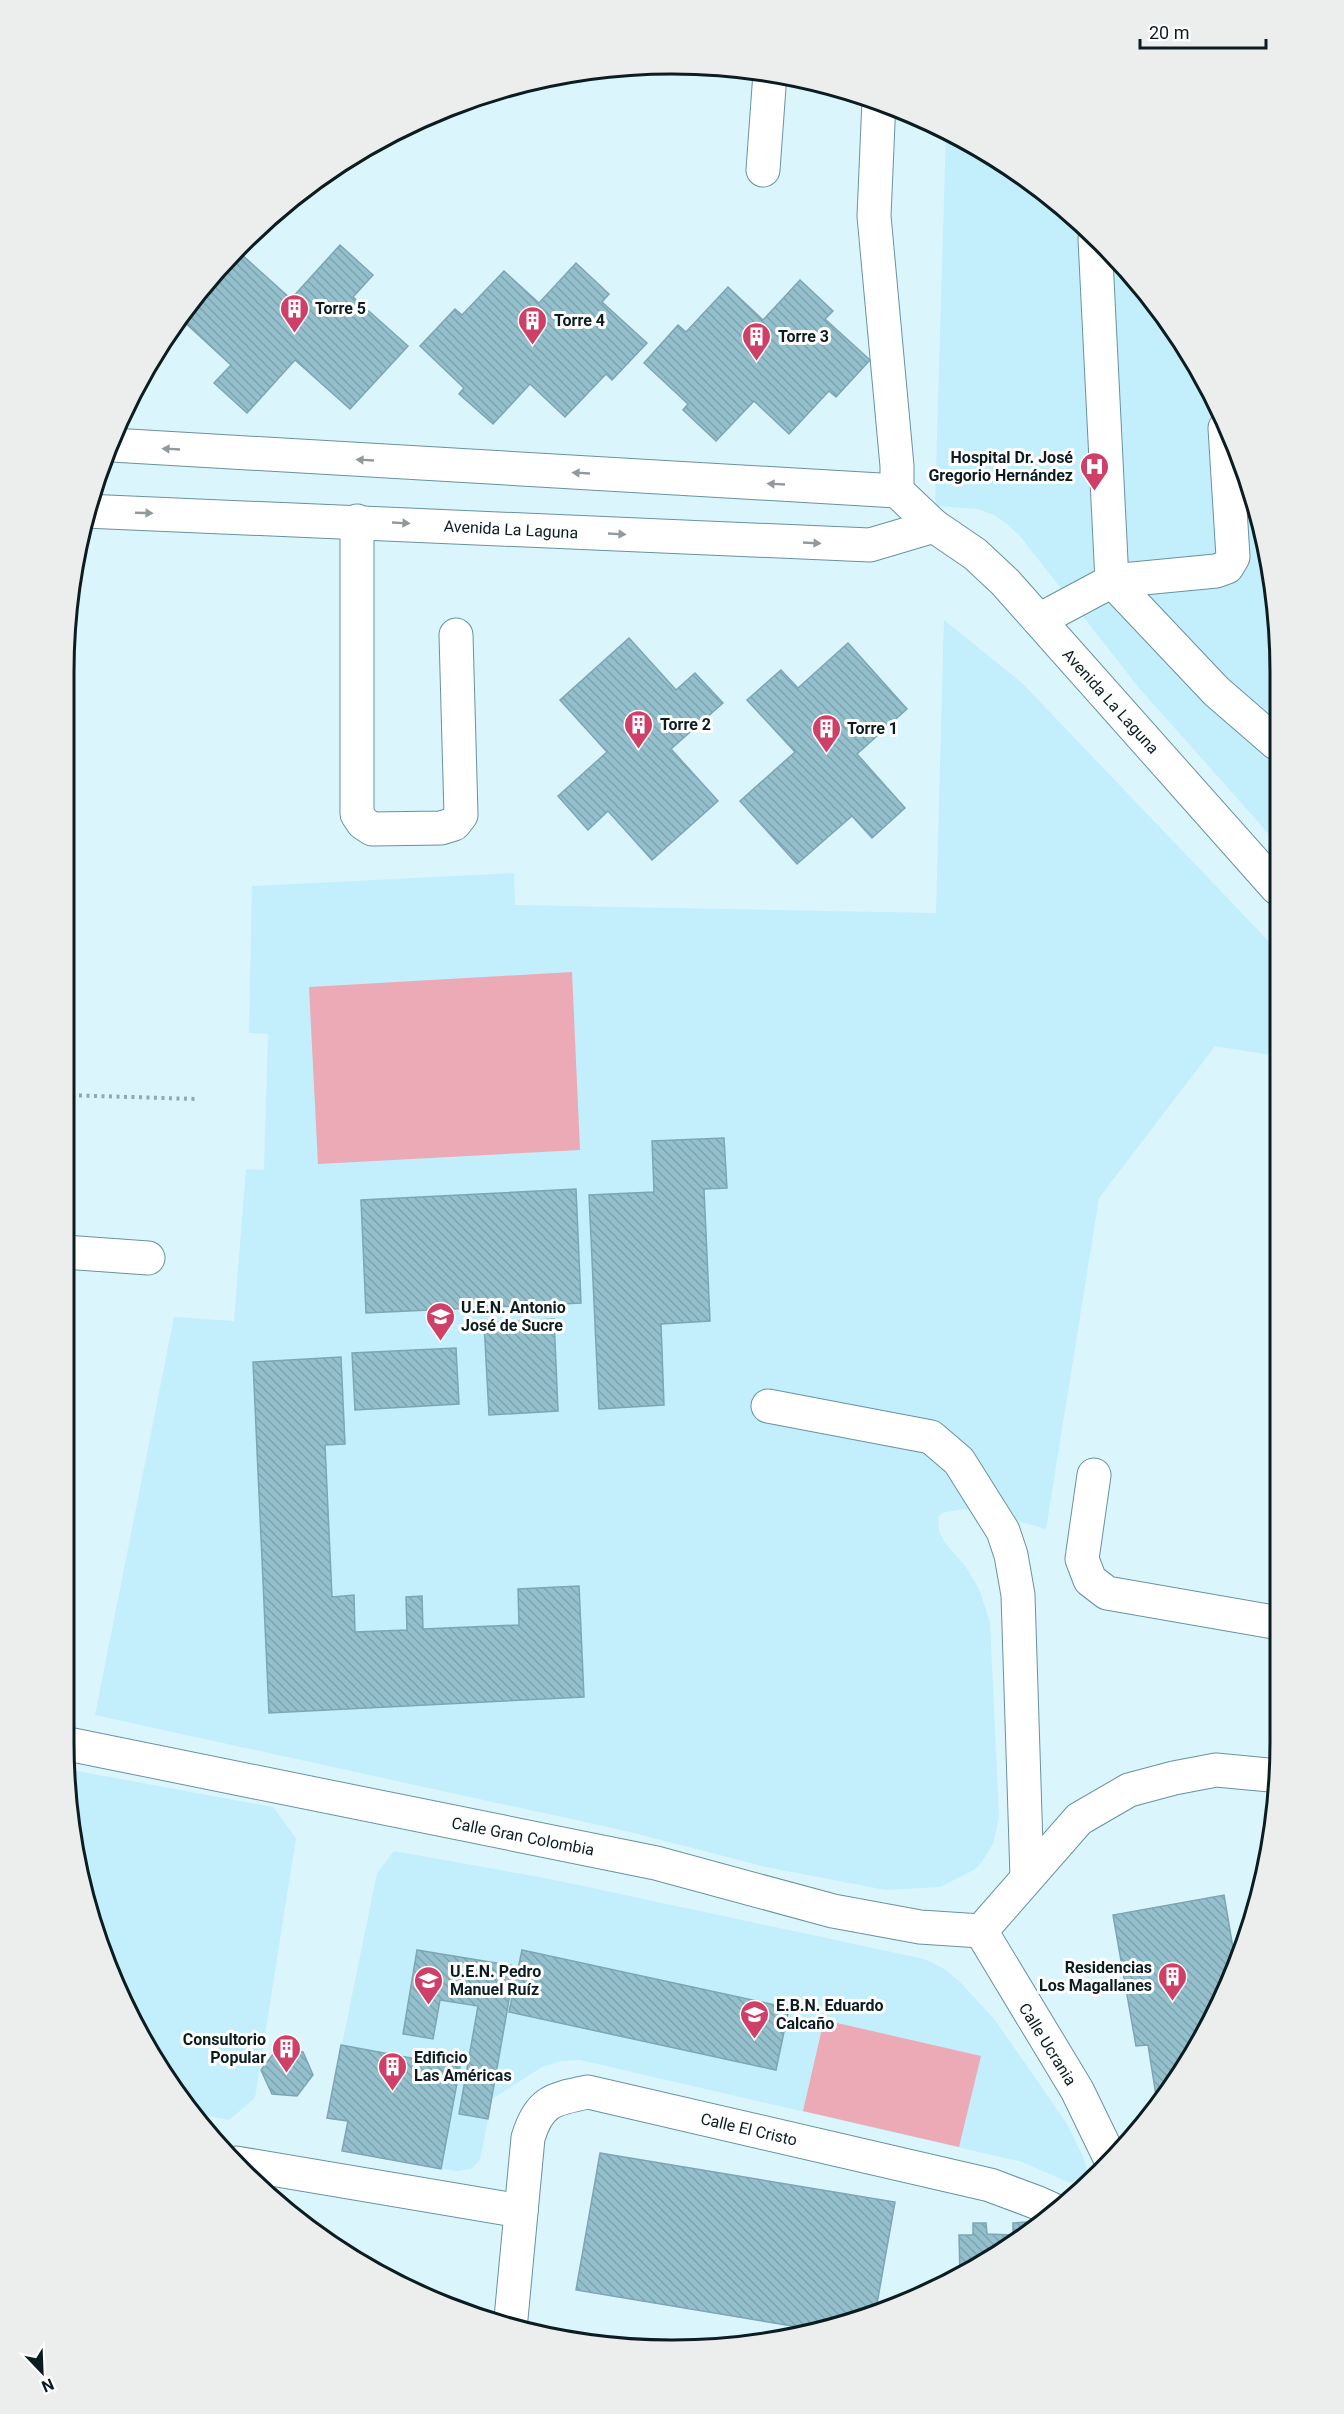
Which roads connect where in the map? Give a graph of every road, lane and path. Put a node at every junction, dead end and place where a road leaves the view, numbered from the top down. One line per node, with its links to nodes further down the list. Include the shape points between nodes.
1 (769, 82): 3 (street)
2 (879, 111): 7 (street, via 874,216)
3 (763, 170)
4 (1096, 250): 12 (street)
5 (118, 446): 7 (street, one-way to 5)
6 (1234, 467): 8 (street)
7 (897, 491): 11 (street, Avenida La Laguna)
8 (1243, 505): 12 (street, via 1233,557 1227,567)
9 (96, 511): 10 (street, Avenida La Laguna, one-way to 10)
10 (357, 521): 11 (street, Avenida La Laguna, one-way to 11, via 870,546); 14 (street, via 357,814 372,829 441,828 454,824 461,815)
11 (934, 526): 13 (street, Avenida La Laguna, via 975,554)
12 (1112, 581): 13 (street); 15 (street, via 1216,691)
13 (1039, 620): 16 (street, Avenida La Laguna)
14 (456, 635)
15 (1270, 739)
16 (1270, 880)
17 (74, 1095): 18 (path)
18 (197, 1099)
19 (74, 1253): 20 (street)
20 (148, 1258)
21 (768, 1406): 26 (street, via 931,1437 959,1461 1003,1531 1017,1595)
22 (1094, 1475): 23 (street, via 1082,1559 1090,1580 1107,1593)
23 (1270, 1621)
24 (74, 1745): 27 (street, Calle Gran Colombia, via 656,1863 833,1911 920,1927)
25 (1269, 1775): 26 (street, via 1216,1770 1129,1790 1080,1819)
26 (1028, 1877): 27 (street)
27 (981, 1931): 28 (street, Calle Ucrania, via 1077,2090)
28 (1107, 2152)
29 (249, 2165): 31 (street)
30 (1048, 2207): 31 (street, Calle El Cristo, via 990,2185 588,2092 561,2097 534,2117 528,2138)
31 (521, 2211): 32 (street, Calle El Cristo)
32 (511, 2318)

